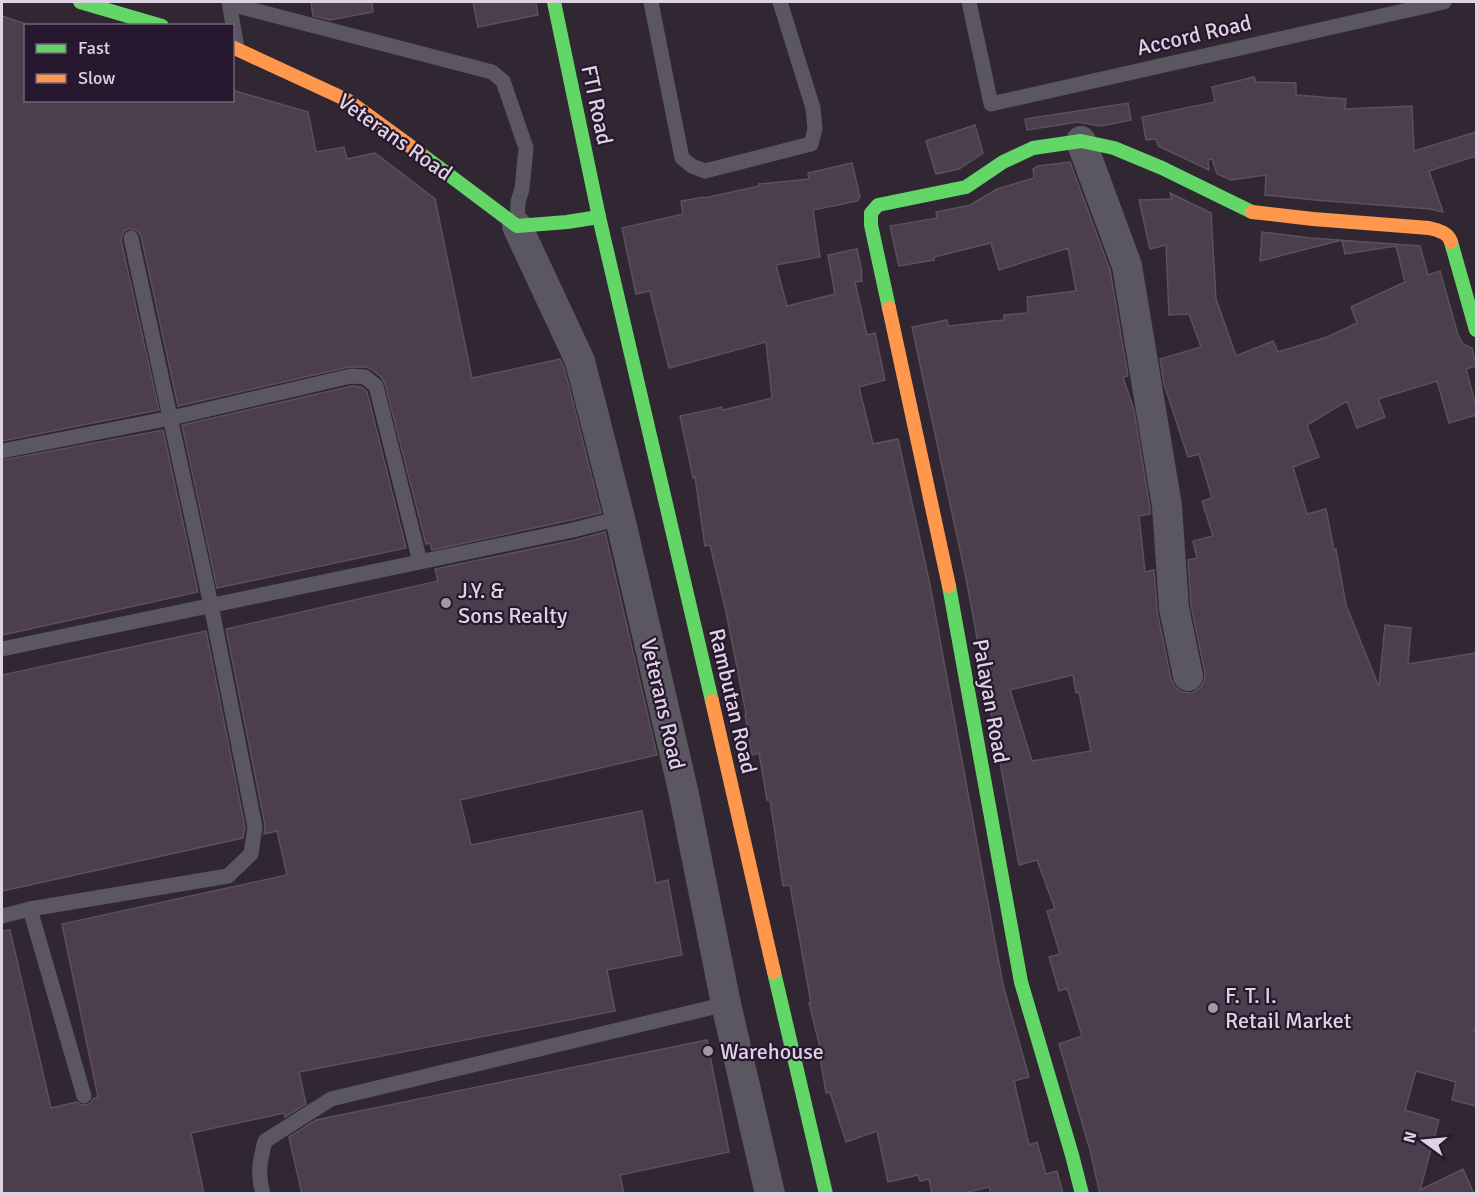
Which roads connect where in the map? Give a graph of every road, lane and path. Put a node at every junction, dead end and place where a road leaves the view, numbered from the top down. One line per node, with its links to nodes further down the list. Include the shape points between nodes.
1 (80, 2): 8 (street)
2 (554, 2): 12 (street, FTI Road)
3 (651, 2): 4 (lane, via 682,158 705,171 811,144 815,129 813,108)
4 (780, 2)
5 (969, 2): 6 (lane, Accord Road, via 991,104)
6 (1443, 2)
7 (230, 3): 9 (lane); 13 (lane, via 492,72 503,81 525,148)
8 (155, 24)
9 (232, 24)
10 (235, 48): 13 (street, Veterans Road, via 347,100)
11 (1081, 141): 15 (street, via 1114,148 1253,212 1440,231 1450,238); 22 (street, via 1127,266 1167,506 1174,609); 30 (street, Palayan Road, via 1033,148 966,187 878,205 871,213 871,225 948,581 1021,982)
12 (599, 217): 13 (street); 29 (street, Rambutan Road)
13 (517, 226): 18 (street, Veterans Road, via 580,362)
14 (131, 238): 16 (lane)
15 (1476, 330)
16 (171, 418): 17 (lane); 19 (lane, via 351,376 365,377 376,386); 20 (lane)
17 (2, 451)
18 (620, 518): 19 (lane); 25 (street, Veterans Road, via 683,790)
19 (420, 562): 20 (lane)
20 (211, 605): 21 (lane); 23 (lane, via 255,827 251,854 228,876)
21 (2, 650)
22 (1188, 676)
23 (30, 909): 24 (lane); 26 (lane)
24 (2, 916)
25 (726, 1004): 27 (lane, via 331,1099 265,1141 259,1162); 28 (street, Veterans Road)
26 (84, 1096)
27 (263, 1194)
28 (770, 1194)
29 (826, 1194)
30 (1082, 1194)

